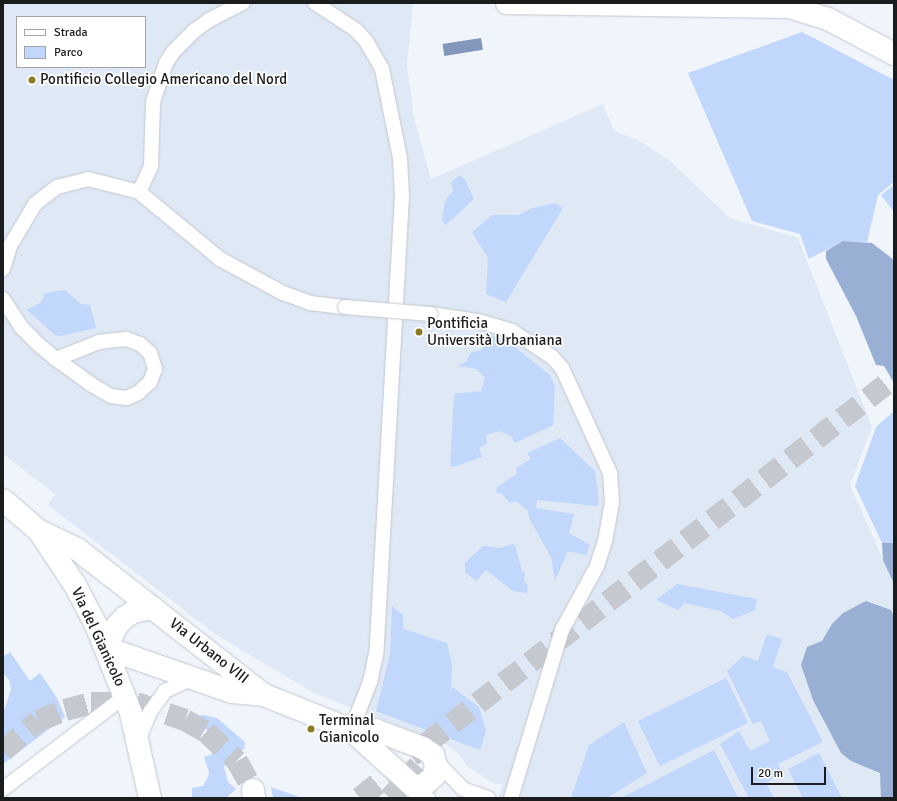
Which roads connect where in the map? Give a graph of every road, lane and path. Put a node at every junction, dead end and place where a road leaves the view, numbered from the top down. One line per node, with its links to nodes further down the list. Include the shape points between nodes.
1 (243, 3): 5 (lane, via 209,20 194,31 166,63 153,102 151,166)
2 (315, 3): 16 (lane, via 356,30 366,41 382,69 397,143 402,195 376,654 370,682)
3 (507, 3): 4 (street, via 789,7 828,20)
4 (894, 54)
5 (139, 192): 6 (lane, via 88,179 57,187 45,194 27,214 10,246); 23 (lane, bridge, via 210,251 259,281 310,303 432,314 478,321 512,331 552,357 562,368 610,473 612,502 605,541 597,566 562,630)
6 (3, 269)
7 (3, 299): 8 (lane, via 21,327)
8 (56, 359): 8 (lane, via 99,342 126,339 140,344 150,353 155,369 144,389 127,398 120,398 104,392)
9 (3, 500): 10 (street, Via del Gianicolo)
10 (39, 531): 11 (street, Via Urbano VIII, via 77,549); 12 (street, Via del Gianicolo, via 75,585)
11 (153, 608): 12 (street, Via Urbano VIII, via 133,612 124,618 116,627); 14 (street, Via Urbano VIII)
12 (106, 648): 13 (street, Via Urbano VIII); 15 (street, Via del Gianicolo)
13 (191, 679): 14 (street, Via Urbano VIII, via 232,692); 17 (lane, via 165,690 150,712)
14 (264, 695): 16 (street, Via Urbano VIII)
15 (125, 696): 17 (street, Via del Gianicolo); 19 (lane)
16 (351, 730): 18 (street, Via Urbano VIII, via 374,730 423,748 433,755); 20 (street, Via Urbano VIII)
17 (139, 739): 21 (street, Via del Gianicolo)
18 (435, 760): 20 (street, Via Urbano VIII, via 433,779 423,786); 22 (lane, via 457,784)
19 (3, 789)
20 (421, 792)
21 (150, 798)
22 (488, 798)
23 (511, 798)

